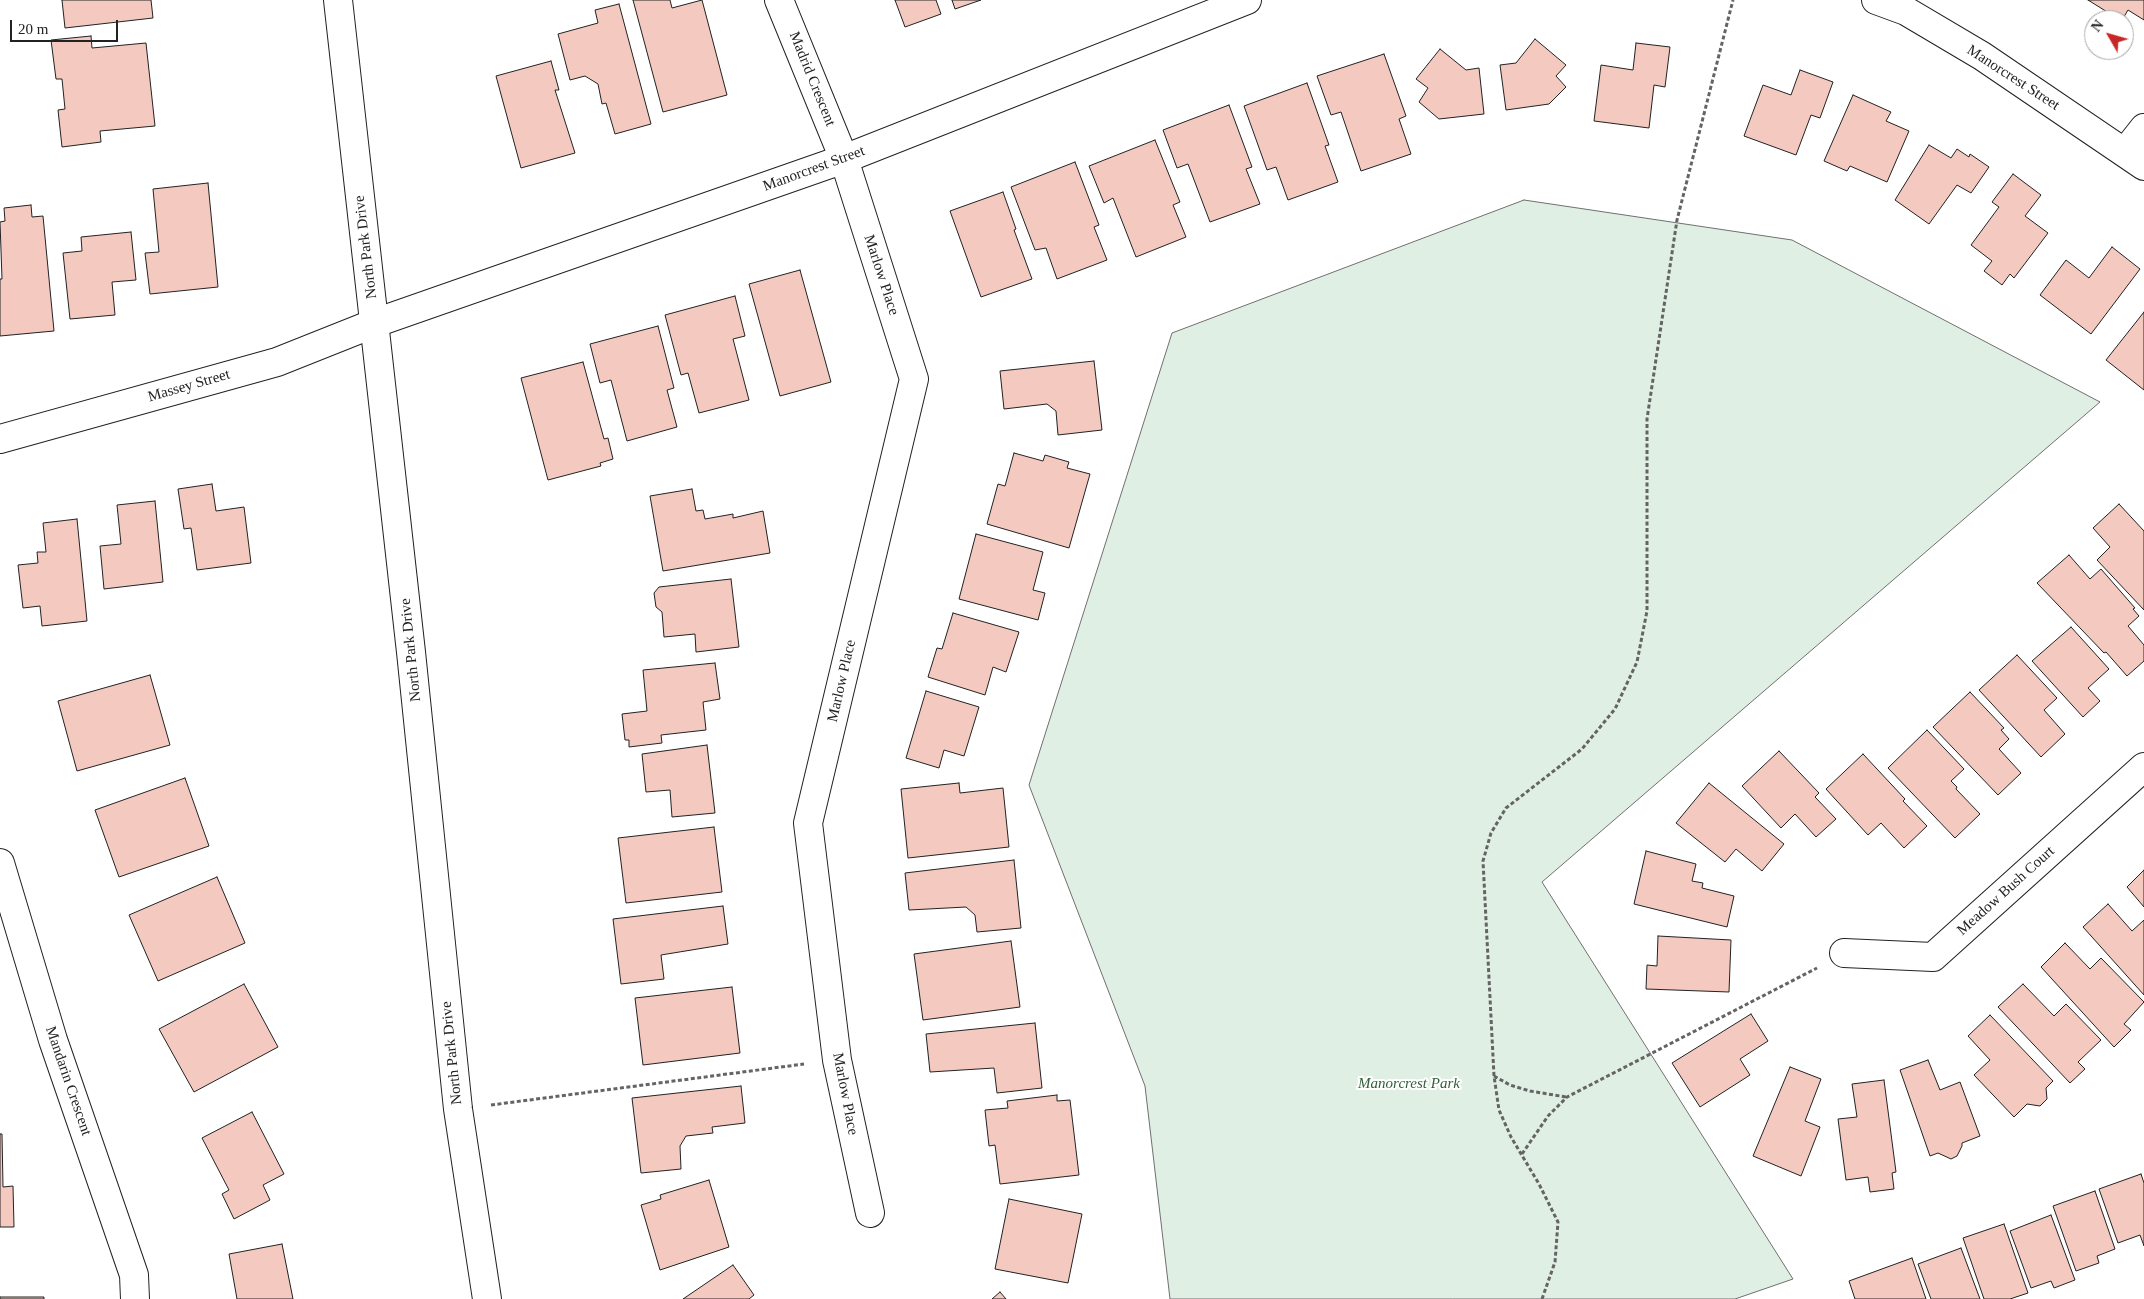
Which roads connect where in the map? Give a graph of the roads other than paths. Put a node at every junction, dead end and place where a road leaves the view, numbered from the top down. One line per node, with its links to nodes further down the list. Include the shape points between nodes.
1 (338, 0): 8 (street, North Park Drive)
2 (779, 0): 6 (street, Madrid Crescent)
3 (1247, 0): 6 (street, Manorcrest Street)
4 (1876, 0): 7 (street, Manorcrest Street, via 1906,11 1982,56)
5 (2144, 128): 7 (street)
6 (844, 159): 8 (street, Manorcrest Street); 13 (street, Marlow Place, via 914,379 808,823 837,1060)
7 (2134, 159)
8 (375, 323): 9 (street, Massey Street, via 277,362); 15 (street, North Park Drive, via 458,1109)
9 (0, 439)
10 (2144, 767): 12 (street, Meadow Bush Court, via 1933,957)
11 (0, 863): 14 (street, Mandarin Crescent, via 53,1040 134,1275)
12 (1844, 953)
13 (870, 1213)
14 (135, 1299)
15 (487, 1299)

